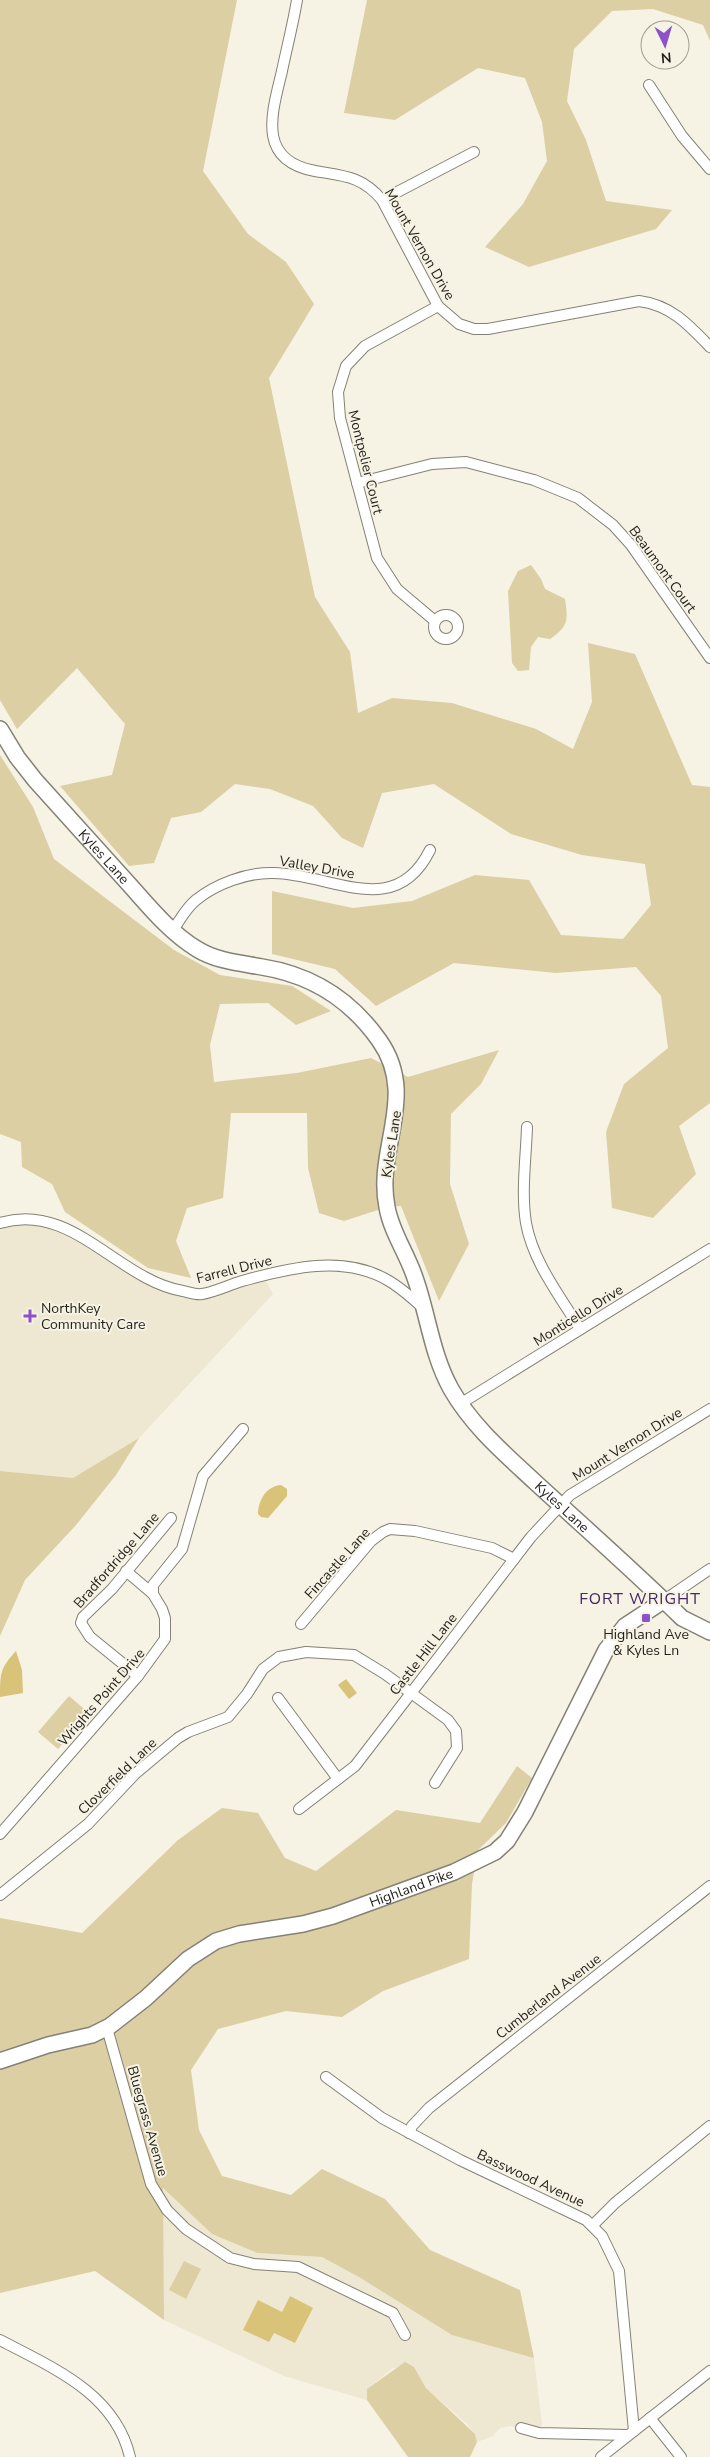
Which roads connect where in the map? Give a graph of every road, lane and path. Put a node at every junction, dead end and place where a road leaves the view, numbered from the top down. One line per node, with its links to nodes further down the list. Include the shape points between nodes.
1 (297, 0): 5 (street, Mount Vernon Drive, via 270,119 275,143 282,154 297,166 360,180)
2 (649, 85): 4 (street, via 682,136)
3 (474, 152): 5 (street)
4 (710, 170)
5 (382, 200): 6 (street, Mount Vernon Drive)
6 (438, 306): 7 (street, Mount Vernon Drive, via 458,324 488,330 632,302 650,303 677,315); 8 (street, Montpelier Court, via 365,346 346,366 338,392 338,405)
7 (710, 347)
8 (357, 483): 9 (street, Montpelier Court, via 382,568 406,599); 10 (street, Beaumont Court, via 432,464 466,462 534,480 578,498 614,525 631,545)
9 (435, 621)
10 (710, 658)
11 (0, 729): 13 (main road, Kyles Lane, via 35,780)
12 (430, 850): 13 (street, Valley Drive, via 410,878 402,884 380,890 274,873 240,878 196,901)
13 (173, 930): 17 (main road, Kyles Lane, via 207,954 230,962 295,974 324,987 364,1020 381,1042 395,1075 398,1099 386,1170 387,1207 416,1278)
14 (527, 1127): 18 (street, via 524,1203 530,1240 547,1277)
15 (0, 1223): 17 (street, Farrell Drive, via 25,1219 58,1225 167,1289 201,1294 296,1268 333,1265 388,1280)
16 (710, 1249): 18 (street, Monticello Drive)
17 (422, 1307): 19 (main road, Kyles Lane, via 444,1374)
18 (580, 1329): 19 (street, Monticello Drive)
19 (460, 1404): 22 (main road, Kyles Lane, via 492,1440)
20 (710, 1409): 22 (street, Mount Vernon Drive, via 570,1495)
21 (243, 1429): 27 (street, via 203,1476 182,1549 153,1585)
22 (560, 1505): 24 (street, Castle Hill Lane); 28 (main road, Kyles Lane)
23 (172, 1518): 26 (street, Bradfordridge Lane)
24 (514, 1560): 29 (street, Fincastle Lane, via 492,1548 415,1531 390,1529 372,1541); 32 (street, Castle Hill Lane)
25 (710, 1569): 28 (street, Highland Pike)
26 (126, 1571): 27 (street, Wrights Point Drive); 31 (street, Bradfordridge Lane, via 81,1621 90,1637)
27 (153, 1594): 31 (street, Wrights Point Drive, via 165,1618 165,1639)
28 (663, 1601): 30 (main road, Kyles Lane, via 687,1621); 40 (main road, Highland Pike, via 625,1626 606,1650 525,1812 507,1841 494,1852 454,1872 333,1916 216,1941 188,1959)
29 (301, 1624)
30 (710, 1632)
31 (138, 1676): 37 (street, Wrights Point Drive)
32 (410, 1692): 34 (street, Castle Hill Lane, via 355,1766); 35 (street, Cloverfield Lane, via 448,1720 456,1731 457,1748); 39 (street, Cloverfield Lane, via 354,1656 306,1652 278,1657 263,1669 228,1717 178,1738 135,1774 88,1824)
33 (278, 1698): 34 (street)
34 (338, 1779): 36 (street, Castle Hill Lane)
35 (435, 1783)
36 (298, 1809)
37 (0, 1833)
38 (710, 1886): 44 (street, Cumberland Avenue, via 429,2108)
39 (0, 1895)
40 (107, 2028): 41 (main road, Highland Pike); 46 (street, Bluegrass Avenue, via 151,2184 167,2210 186,2229 230,2258 254,2264 298,2267 393,2313)
41 (0, 2061)
42 (326, 2077): 44 (street, Basswood Avenue, via 382,2118)
43 (710, 2126): 45 (street, via 615,2203)
44 (409, 2133): 45 (street, Basswood Avenue)
45 (593, 2225): 51 (street, Basswood Avenue, via 609,2246 619,2272)
46 (406, 2335)
47 (0, 2340): 52 (street, via 96,2396 115,2420 126,2440)
48 (710, 2370): 49 (street)
49 (650, 2418): 51 (street); 54 (street)
50 (521, 2428): 51 (street, via 539,2433)
51 (631, 2433): 53 (street)
52 (130, 2457)
53 (601, 2457)
54 (681, 2457)

